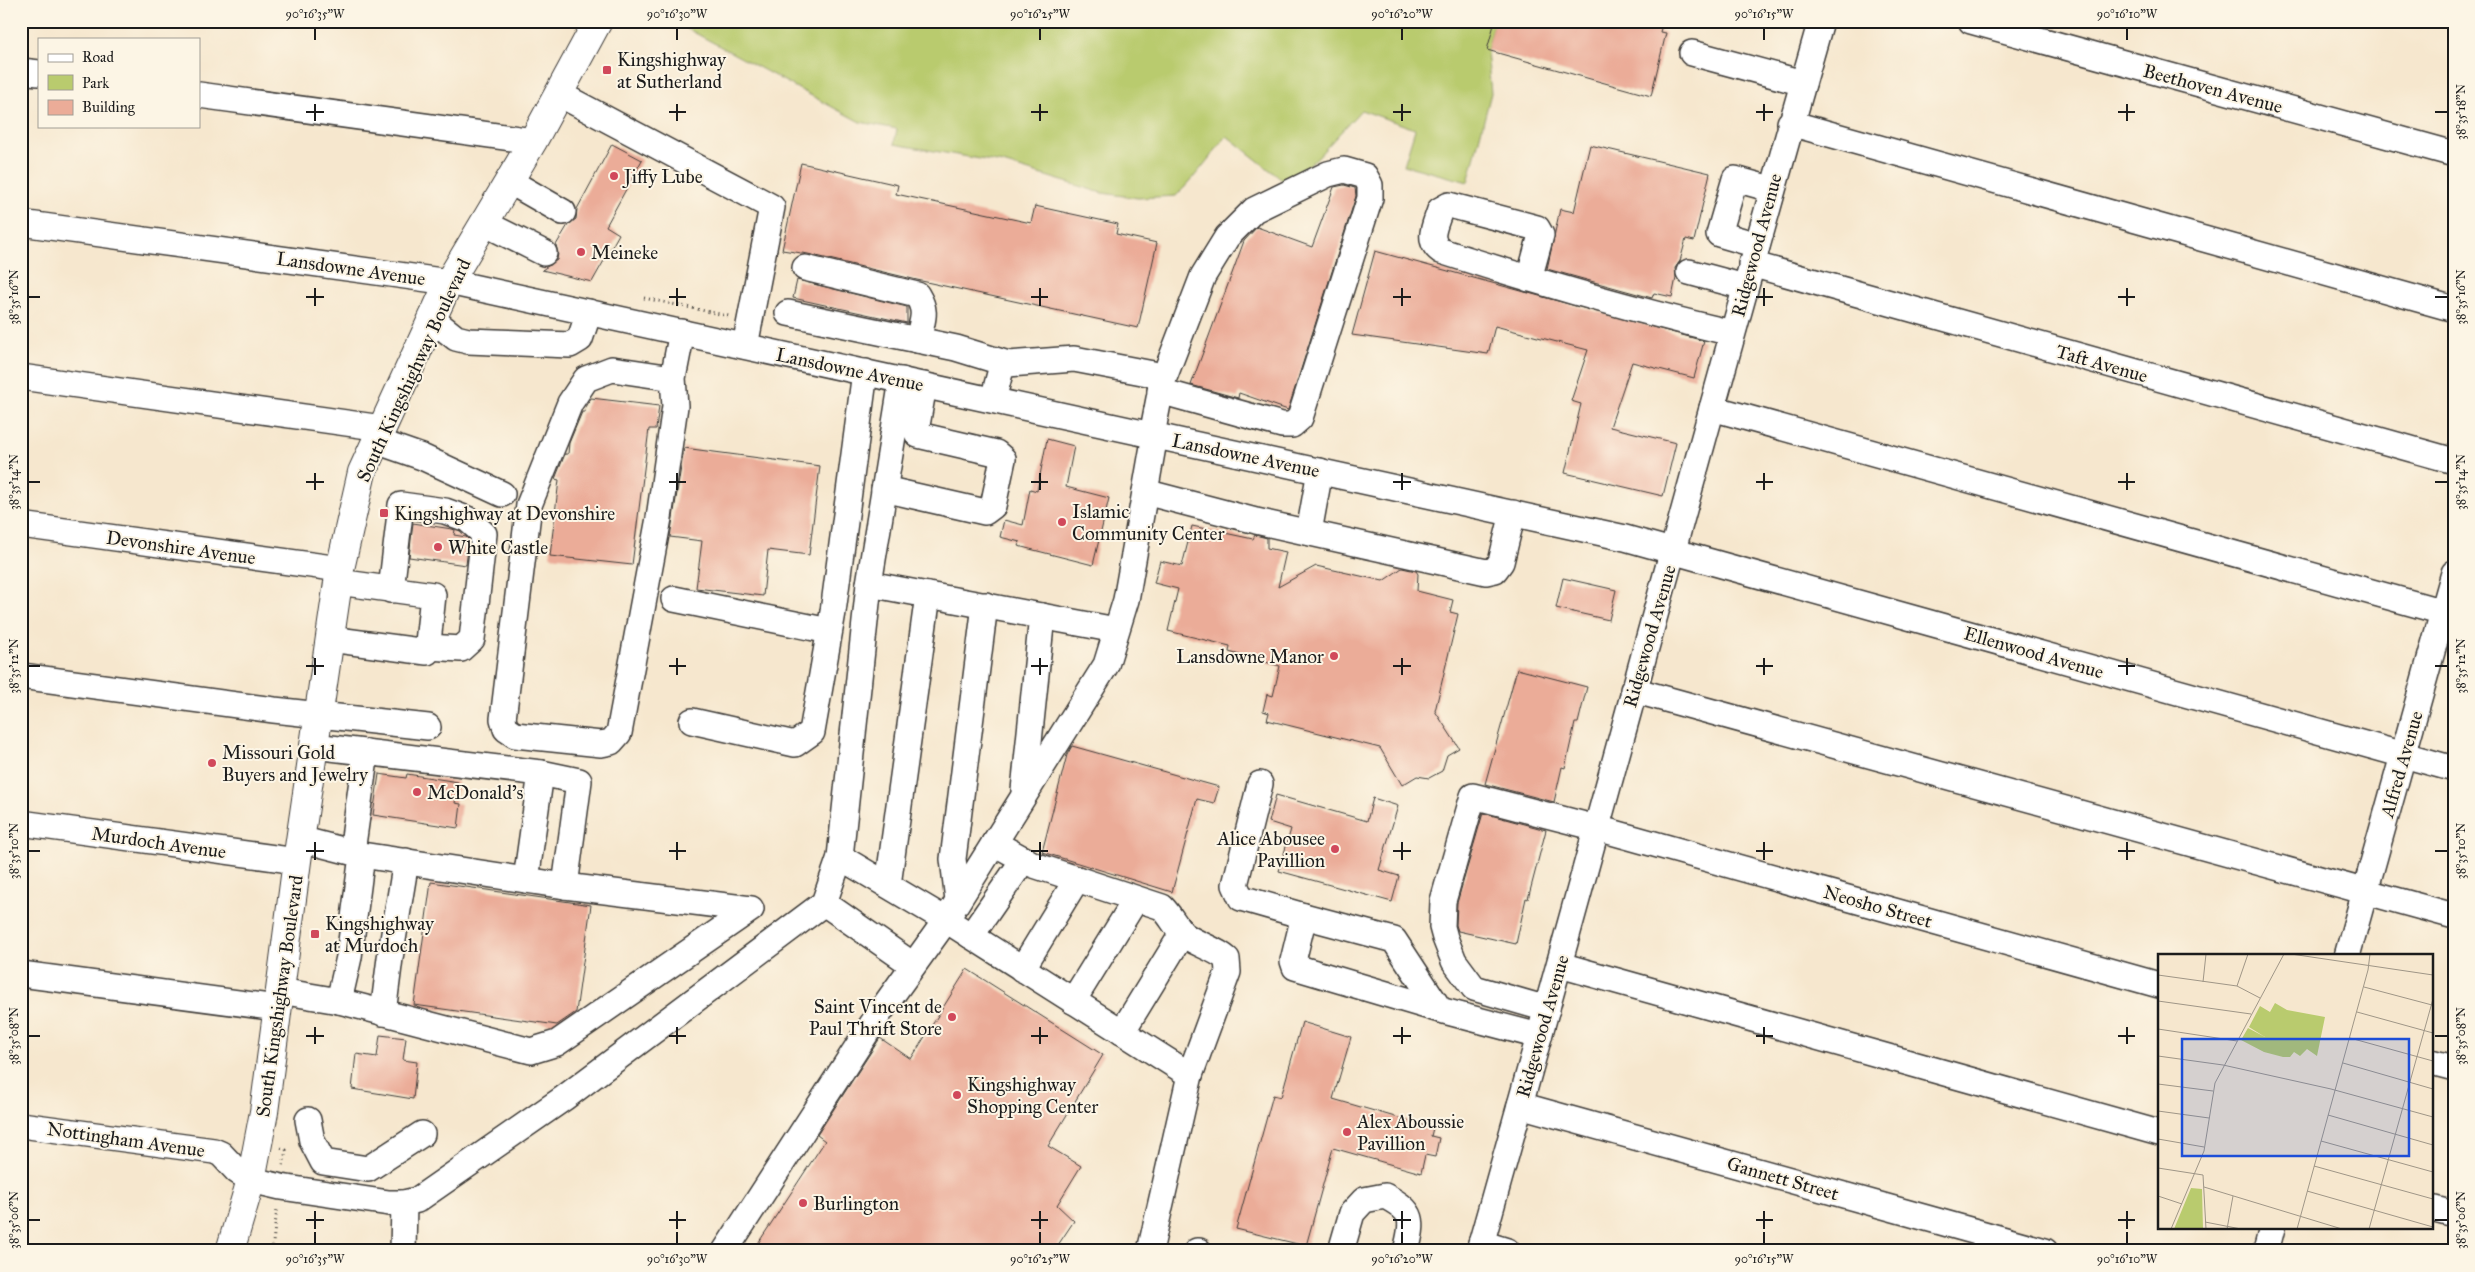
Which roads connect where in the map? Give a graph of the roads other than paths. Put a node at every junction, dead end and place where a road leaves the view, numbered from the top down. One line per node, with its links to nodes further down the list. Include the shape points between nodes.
1 (598, 21): 8 (main road, South Kingshighway Boulevard)
2 (1821, 21): 7 (street, Ridgewood Avenue)
3 (1971, 21): 12 (street, Beethoven Avenue)
4 (1692, 53): 7 (street)
5 (21, 71): 6 (street)
6 (38, 73)
7 (1803, 83): 10 (street, Ridgewood Avenue)
8 (559, 94): 11 (main road, South Kingshighway Boulevard); 31 (street, via 772,207)
9 (200, 95): 11 (street)
10 (1790, 123): 14 (street, Ridgewood Avenue); 24 (street)
11 (533, 141): 13 (main road, South Kingshighway Boulevard)
12 (2454, 154)
13 (509, 181): 15 (street); 17 (main road, South Kingshighway Boulevard)
14 (1771, 189): 19 (street, Ridgewood Avenue); 19 (street, via 1735,179 1719,234)
15 (563, 212)
16 (21, 223): 23 (street, Lansdowne Avenue)
17 (484, 223): 18 (street); 23 (main road, South Kingshighway Boulevard)
18 (544, 253)
19 (1751, 265): 21 (street); 29 (street, Ridgewood Avenue); 42 (street, Taft Avenue)
20 (805, 268): 30 (street, via 917,295 924,305)
21 (1689, 272)
22 (1528, 279): 29 (street, via 1623,307)
23 (449, 282): 25 (street, Lansdowne Avenue); 27 (main road, South Kingshighway Boulevard)
24 (2454, 309)
25 (589, 312): 27 (street, via 580,339 570,345 468,341 456,338); 28 (street, Lansdowne Avenue)
26 (788, 313): 30 (street)
27 (432, 319): 40 (main road, South Kingshighway Boulevard)
28 (682, 332): 31 (street, Lansdowne Avenue); 35 (street)
29 (1732, 333): 39 (street, Ridgewood Avenue)
30 (918, 340): 32 (street)
31 (745, 346): 33 (street, Lansdowne Avenue)
32 (1008, 364): 37 (street, via 1074,359 1153,374); 38 (street, via 1000,369)
33 (865, 372): 36 (street, Lansdowne Avenue); 61 (street)
34 (21, 377): 40 (street)
35 (673, 378): 35 (street, via 675,406 659,518 619,733 611,742 601,744 515,735 506,729 503,719 529,505 570,403 586,379 612,369)
36 (913, 382): 38 (street, Lansdowne Avenue); 44 (street); 44 (street, via 918,435 996,453 1003,460 993,506 985,512)
37 (1161, 387): 37 (street, via 1203,276 1227,237 1261,206 1328,174 1344,170 1365,176 1370,185 1370,198 1300,418 1292,425 1282,425); 41 (street)
38 (993, 400): 41 (street, Lansdowne Avenue)
39 (1712, 408): 50 (street, Ridgewood Avenue); 58 (street)
40 (379, 434): 46 (street, via 422,458); 52 (main road, South Kingshighway Boulevard, via 362,472)
41 (1153, 435): 43 (street, Lansdowne Avenue); 45 (street)
42 (2454, 461)
43 (1320, 471): 47 (street, Lansdowne Avenue); 49 (street)
44 (884, 489): 53 (street)
45 (1145, 492): 49 (street); 60 (street, via 1126,600)
46 (502, 494)
47 (1513, 513): 49 (street, via 1501,562 1495,570 1486,572); 50 (street, Lansdowne Avenue)
48 (21, 525): 52 (street, Devonshire Avenue)
49 (1309, 532)
50 (1673, 552): 65 (street, Ridgewood Avenue); 71 (street, Ellenwood Avenue)
51 (2454, 573): 58 (street, Alfred Avenue)
52 (339, 576): 54 (street, Devonshire Avenue); 62 (main road, South Kingshighway Boulevard)
53 (869, 584): 55 (street); 81 (street)
54 (391, 590): 63 (street, Devonshire Avenue, via 433,595); 63 (street, via 401,505 460,516 484,534 472,639 461,649)
55 (928, 595): 57 (street); 86 (street)
56 (674, 599): 61 (street)
57 (985, 605): 59 (street); 91 (street, via 952,859)
58 (2449, 613): 71 (street, Alfred Avenue)
59 (1042, 616): 60 (street); 75 (street)
60 (1116, 630): 75 (street, via 1106,664)
61 (829, 631): 67 (street, via 812,732 795,744)
62 (330, 639): 63 (street, via 427,652); 66 (main road, South Kingshighway Boulevard)
63 (428, 647)
64 (21, 676): 66 (street)
65 (1633, 690): 77 (street, Ridgewood Avenue); 88 (street)
66 (319, 715): 68 (street); 69 (main road, South Kingshighway Boulevard)
67 (692, 721)
68 (428, 727)
69 (314, 746): 70 (street); 79 (main road, South Kingshighway Boulevard)
70 (366, 752): 73 (street); 80 (street)
71 (2404, 756): 72 (street, Ellenwood Avenue); 88 (street, Alfred Avenue)
72 (2454, 769)
73 (541, 773): 85 (street); 87 (street, via 579,780)
74 (1260, 784): 92 (street, via 1235,885 1240,898)
75 (1023, 796): 78 (street)
76 (21, 824): 79 (street, Murdoch Avenue)
77 (1597, 828): 98 (street, Ridgewood Avenue); 101 (street, Neosho Street); 105 (street, Neosho Street, via 1473,796 1445,892 1442,912 1444,938 1467,982 1474,988)
78 (994, 843): 82 (street); 91 (street)
79 (298, 850): 80 (street, Murdoch Avenue); 102 (main road, South Kingshighway Boulevard)
80 (357, 853): 83 (street, Murdoch Avenue); 103 (street, via 349,957)
81 (840, 857): 86 (street); 90 (street)
82 (1024, 859): 84 (street); 95 (street)
83 (406, 861): 85 (street, Murdoch Avenue); 107 (street)
84 (1077, 879): 89 (street); 99 (street)
85 (526, 880): 87 (street, Murdoch Avenue)
86 (888, 885): 91 (street)
87 (565, 886): 107 (street, Murdoch Avenue, via 751,909 557,1043 531,1051)
88 (2366, 890): 93 (street); 96 (street, Alfred Avenue)
89 (1136, 899): 94 (street, via 1162,907 1172,916); 104 (street)
90 (824, 903): 97 (street); 119 (street, via 564,1098 432,1191)
91 (952, 910): 95 (street); 97 (street)
92 (1304, 916): 106 (street, via 1394,940); 106 (street, via 1293,961 1295,967)
93 (2454, 916)
94 (1182, 934): 108 (street); 112 (street, via 1219,952 1227,959 1228,972)
95 (971, 936): 99 (street)
96 (2348, 954)
97 (913, 965): 126 (street)
98 (1560, 965): 105 (street, Ridgewood Avenue); 116 (street)
99 (1022, 969): 104 (street)
100 (21, 974): 102 (street)
101 (2158, 985)
102 (279, 999): 103 (street); 118 (main road, South Kingshighway Boulevard)
103 (339, 1001): 107 (street)
104 (1073, 1001): 108 (street)
105 (1547, 1009): 109 (street, Ridgewood Avenue)
106 (1440, 1010): 109 (street)
107 (383, 1013)
108 (1122, 1032): 112 (street)
109 (1539, 1036): 113 (street, Ridgewood Avenue)
110 (2432, 1062): 111 (street)
111 (2454, 1068)
112 (1190, 1075): 127 (street)
113 (1520, 1105): 123 (street, Ridgewood Avenue); 131 (street, Gannett Street)
114 (308, 1120): 117 (street, via 312,1142 323,1162 368,1169)
115 (21, 1125): 118 (street, Nottingham Avenue, via 214,1152 221,1154)
116 (2158, 1133)
117 (422, 1134)
118 (251, 1180): 119 (street); 124 (main road, South Kingshighway Boulevard)
119 (404, 1203): 125 (street)
120 (2432, 1208): 121 (street)
121 (2454, 1214)
122 (2271, 1230): 132 (street)
123 (1480, 1247): 130 (street)
124 (230, 1251)
125 (404, 1251)
126 (724, 1251)
127 (1150, 1251)
128 (1341, 1251): 129 (street, via 1352,1213 1364,1200 1385,1196 1404,1206 1412,1226)
129 (1406, 1251)
130 (1507, 1251)
131 (2045, 1251)
132 (2266, 1251)

